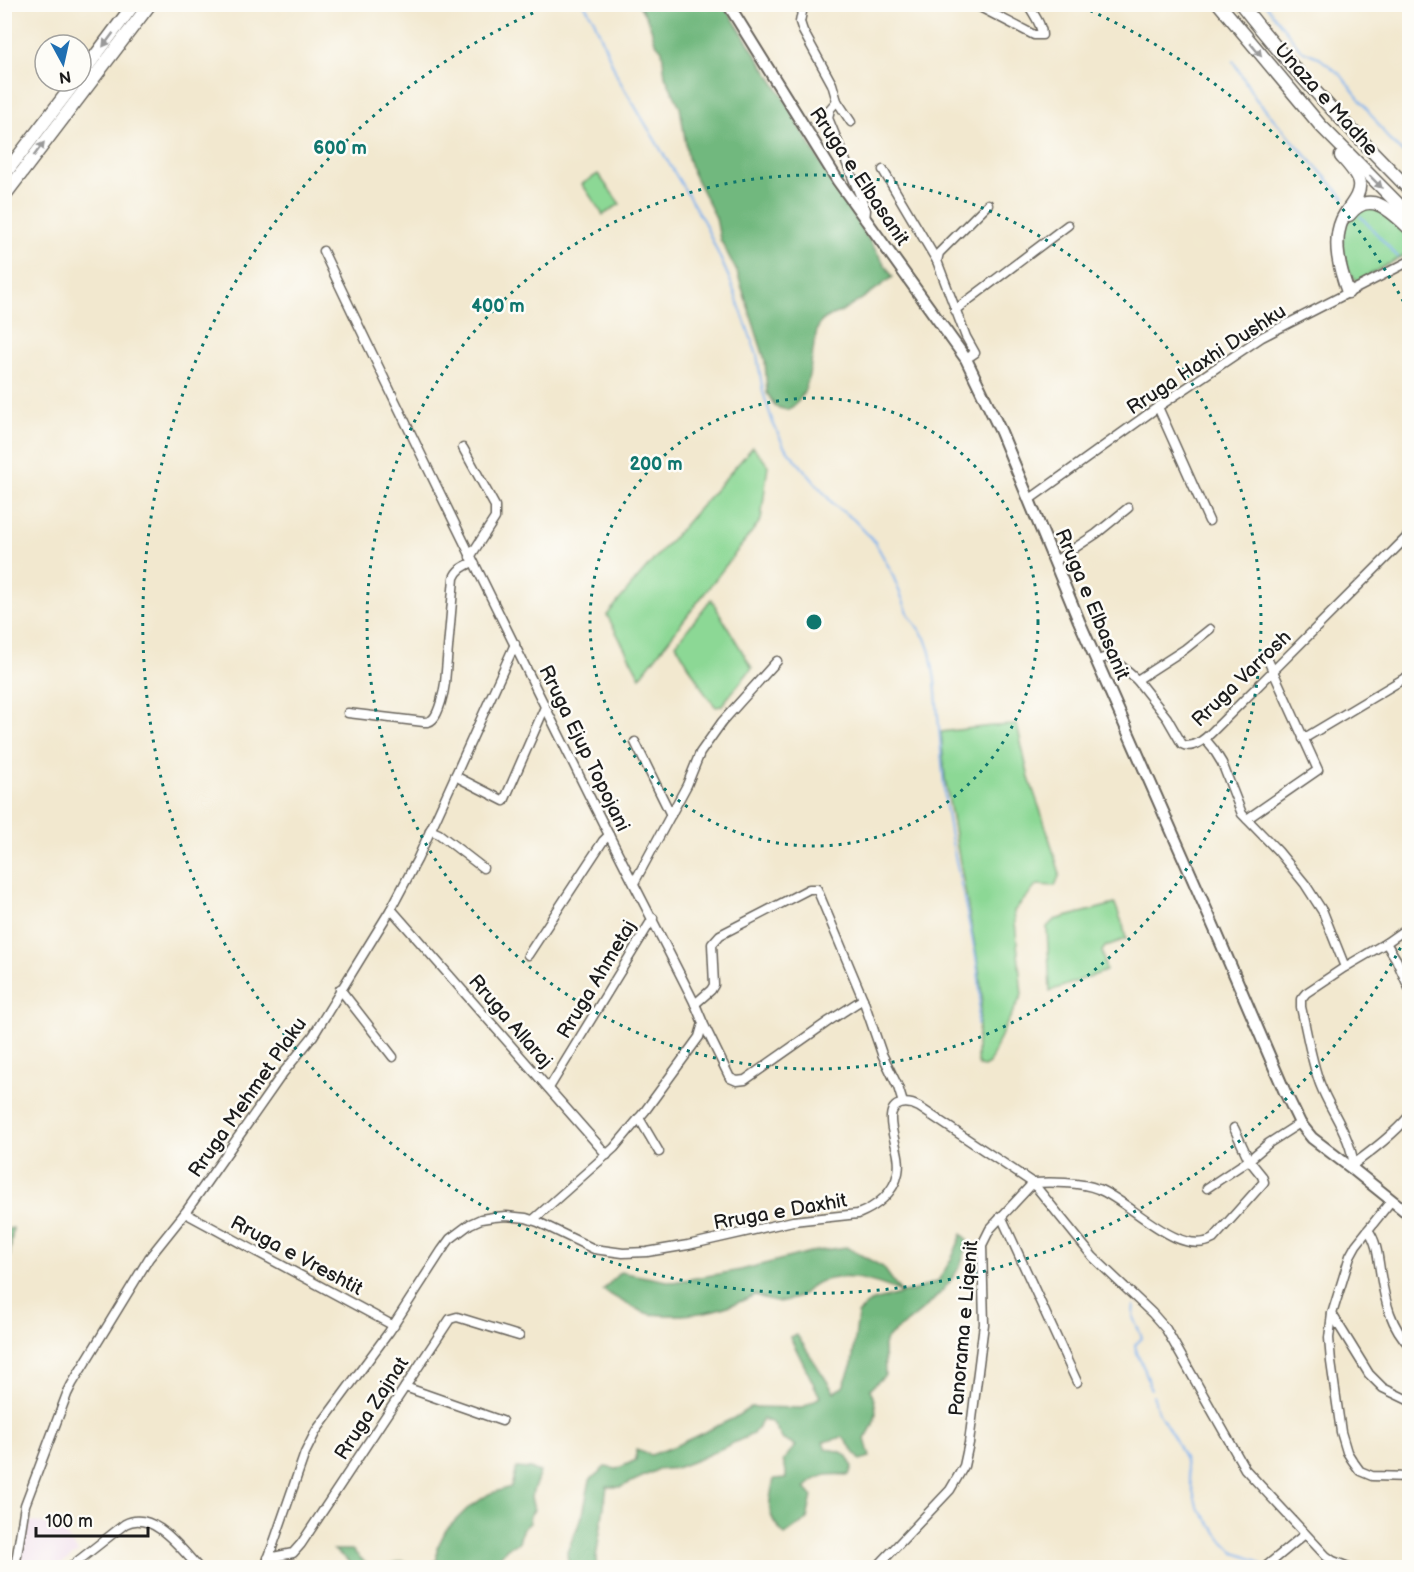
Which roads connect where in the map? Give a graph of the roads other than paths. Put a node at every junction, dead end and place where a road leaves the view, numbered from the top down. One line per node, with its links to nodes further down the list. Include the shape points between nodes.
1 (134, 4): 9 (highway, one-way to 9)
2 (150, 4): 19 (highway, one-way to 2)
3 (728, 4): 22 (main road, Rruga e Elbasanit)
4 (974, 4): 5 (street, via 1034,35 1042,35)
5 (1028, 4)
6 (1219, 4): 14 (highway, Unaza e Madhe, one-way to 14)
7 (1240, 4): 12 (highway, Unaza e Madhe)
8 (804, 5): 11 (street, via 800,22)
9 (93, 59)
10 (67, 93): 16 (highway)
11 (837, 101): 13 (street); 22 (street, via 828,118 866,210)
12 (1333, 112): 17 (highway); 18 (highway, Unaza e Madhe)
13 (851, 122)
14 (1320, 125): 21 (highway, Unaza e Madhe, one-way to 21); 28 (highway, via 1360,184 1339,229 1340,269)
15 (883, 170): 26 (street)
16 (4, 175)
17 (1410, 177)
18 (1410, 190)
19 (4, 196)
20 (988, 204): 26 (street, via 939,253)
21 (1410, 216)
22 (865, 220): 30 (main road, Rruga e Elbasanit)
23 (1068, 225): 29 (street)
24 (1410, 229): 28 (highway, via 1379,204 1365,203 1351,212 1343,226 1341,253)
25 (323, 251): 37 (street, Rruga Ejup Topojani)
26 (937, 261): 29 (street)
27 (1410, 261): 28 (street, Rruga Haxhi Dushku)
28 (1352, 290): 31 (street, Rruga Haxhi Dushku, via 1262,337)
29 (955, 310): 30 (street, via 975,353)
30 (966, 359): 33 (main road, Rruga e Elbasanit)
31 (1158, 407): 33 (street, Rruga Haxhi Dushku); 35 (street)
32 (463, 448): 37 (street, via 496,512)
33 (1030, 499): 38 (main road, Rruga e Elbasanit)
34 (1128, 508): 38 (street)
35 (1209, 521)
36 (1410, 534): 44 (street, Rruga Varrosh)
37 (471, 559): 40 (street, Rruga Ejup Topojani); 48 (street, via 455,573 446,684 434,718 424,722)
38 (1055, 561): 42 (main road, Rruga e Elbasanit)
39 (1210, 629): 46 (street)
40 (515, 644): 47 (street, Rruga Ejup Topojani); 52 (street, Rruga Mehmet Plaku)
41 (1268, 658): 44 (street)
42 (1097, 660): 46 (street, Rruga Varrosh, via 1113,659); 75 (main road, Rruga e Elbasanit)
43 (777, 661): 53 (street, via 722,722 700,753)
44 (1272, 671): 49 (street, Rruga Varrosh); 50 (street)
45 (1410, 675): 50 (street)
46 (1137, 680): 49 (street, Rruga Varrosh, via 1183,746)
47 (545, 707): 52 (street, via 504,801); 56 (street, Rruga Ejup Topojani)
48 (348, 713)
49 (1205, 739): 54 (street, via 1222,763)
50 (1303, 739): 54 (street, via 1318,770)
51 (635, 742): 53 (street)
52 (455, 776): 55 (street, Rruga Mehmet Plaku)
53 (671, 815): 58 (street)
54 (1247, 819): 64 (street, via 1305,884 1323,912)
55 (430, 830): 57 (street); 59 (street, Rruga Mehmet Plaku)
56 (609, 835): 58 (street, Rruga Ejup Topojani); 63 (street)
57 (483, 868)
58 (634, 883): 60 (street, Rruga Ejup Topojani)
59 (391, 909): 65 (street, Rruga Mehmet Plaku); 71 (street, Rruga Allaraj)
60 (652, 918): 68 (street, Rruga Ejup Topojani); 71 (street, Rruga Ahmetaj)
61 (1410, 926): 62 (street)
62 (1386, 943): 64 (street); 66 (street)
63 (528, 955)
64 (1345, 967): 80 (street, via 1306,993 1300,1003 1317,1076 1344,1131)
65 (340, 989): 70 (street); 84 (street, Rruga Mehmet Plaku, via 313,1036)
66 (1410, 990)
67 (863, 999): 68 (street, via 814,888 715,939 714,985); 69 (street, Rruga Ejup Topojani, via 745,1080 730,1078); 72 (street)
68 (695, 1004): 69 (street, Rruga Ejup Topojani)
69 (703, 1023): 74 (street, via 699,1037)
70 (393, 1057)
71 (549, 1088): 78 (street, Rruga Allaraj)
72 (903, 1103): 81 (street, via 919,1107); 87 (street, Rruga e Daxhit, via 894,1108 891,1118 899,1164 896,1179 882,1200 858,1214 793,1221 688,1245 623,1253 594,1249)
73 (1410, 1114): 80 (street)
74 (639, 1118): 77 (street); 78 (street)
75 (1300, 1123): 79 (street); 80 (main road, Rruga e Elbasanit, via 1312,1138)
76 (1234, 1128): 79 (street)
77 (659, 1152)
78 (607, 1155): 87 (street)
79 (1249, 1160): 81 (street, via 1264,1182 1213,1239 1201,1243 1169,1234 1096,1188); 82 (street)
80 (1354, 1167): 83 (main road, Rruga e Elbasanit)
81 (1033, 1183): 86 (street, Panorama e Liqenit); 98 (street, via 1092,1257 1166,1329 1239,1461)
82 (1207, 1188)
83 (1391, 1201): 85 (main road, Rruga e Elbasanit); 88 (street)
84 (185, 1213): 90 (street, Rruga e Vreshtit); 100 (street, Rruga Mehmet Plaku, via 149,1258 67,1394 25,1505)
85 (1410, 1215)
86 (1001, 1216): 93 (street); 104 (street, Panorama e Liqenit, via 982,1245 984,1324 963,1466 950,1490)
87 (533, 1220): 90 (street, Rruga e Daxhit, via 494,1217 460,1230 442,1250)
88 (1368, 1230): 89 (street, via 1350,1256); 92 (street, via 1378,1254 1388,1311)
89 (1332, 1314): 95 (street, via 1369,1374 1383,1388); 97 (street, via 1330,1356 1347,1452 1365,1474)
90 (394, 1326): 99 (street, Rruga e Daxhit, via 310,1441)
91 (519, 1336): 94 (street, Rruga Zajnat, via 457,1317 450,1319)
92 (1410, 1346)
93 (1077, 1382)
94 (405, 1387): 96 (street); 99 (street, Rruga Zajnat, via 302,1544 293,1553)
95 (1410, 1401)
96 (502, 1421)
97 (1410, 1477)
98 (1305, 1534): 105 (street); 106 (street, via 1333,1561)
99 (268, 1558): 103 (street, Rruga e Daxhit)
100 (15, 1568)
101 (69, 1568): 102 (street, via 125,1524 136,1520 162,1530)
102 (199, 1568)
103 (265, 1568)
104 (876, 1568)
105 (1264, 1568)
106 (1351, 1568)

